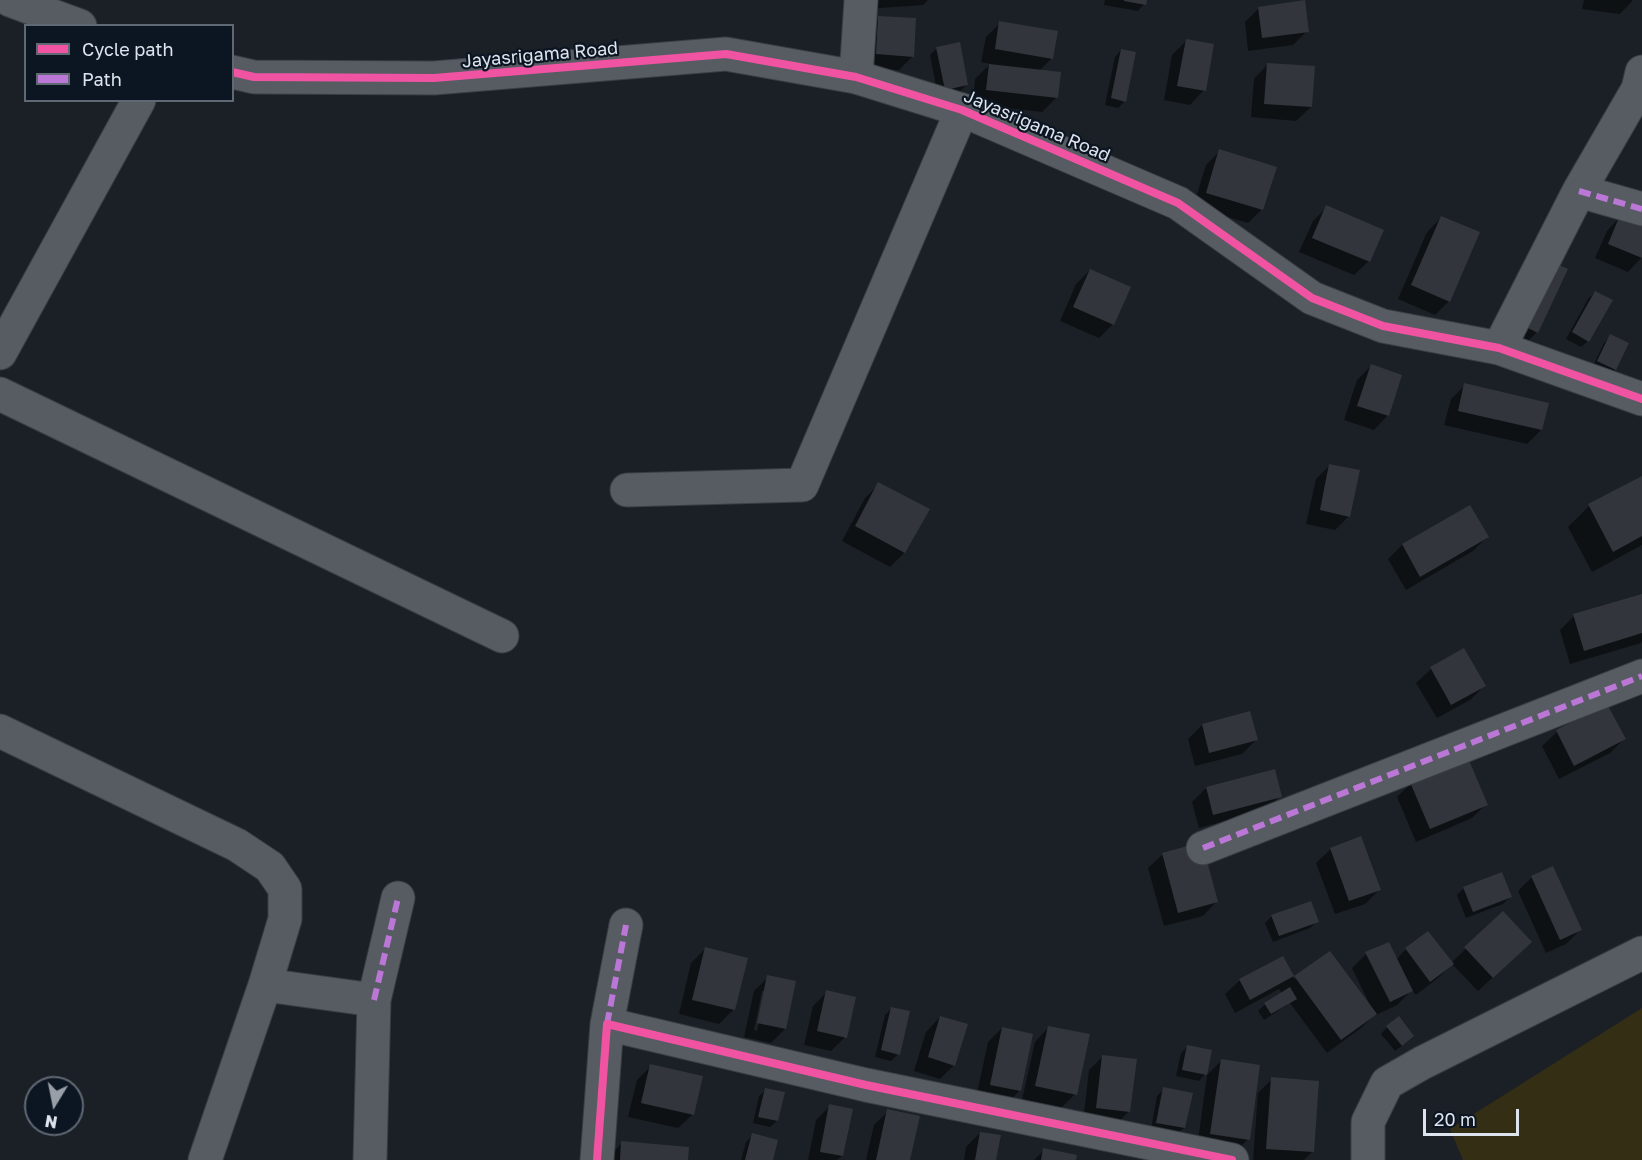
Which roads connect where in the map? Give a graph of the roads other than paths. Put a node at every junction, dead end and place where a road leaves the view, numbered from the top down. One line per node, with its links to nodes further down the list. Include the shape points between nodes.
1 (10, 0): 3 (street)
2 (861, 0): 6 (street)
3 (75, 24)
4 (234, 72): 6 (street, Jayasrigama Road, via 254,77 434,78 726,54)
5 (1642, 72): 9 (street, via 1638,89)
6 (856, 77): 8 (street, Jayasrigama Road)
7 (138, 102): 12 (street)
8 (962, 110): 11 (street, Jayasrigama Road, via 1178,203 1312,298 1383,326); 15 (street, via 802,485)
9 (1579, 191): 10 (street); 11 (street)
10 (1642, 209)
11 (1499, 348): 14 (street, Jayasrigama Road)
12 (0, 353)
13 (0, 394): 16 (street)
14 (1642, 399)
15 (627, 490)
16 (502, 636)
17 (1642, 676): 19 (street)
18 (0, 731): 23 (street, via 237,845 270,867 285,889 285,919)
19 (1203, 848)
20 (398, 898): 24 (street)
21 (626, 925): 25 (street)
22 (1642, 953): 30 (street, via 1387,1083 1368,1122)
23 (265, 985): 24 (street); 26 (street)
24 (374, 1000): 27 (street)
25 (607, 1024): 28 (street); 29 (street, via 866,1085)
26 (205, 1160)
27 (370, 1160)
28 (597, 1160)
29 (1232, 1160)
30 (1368, 1160)

